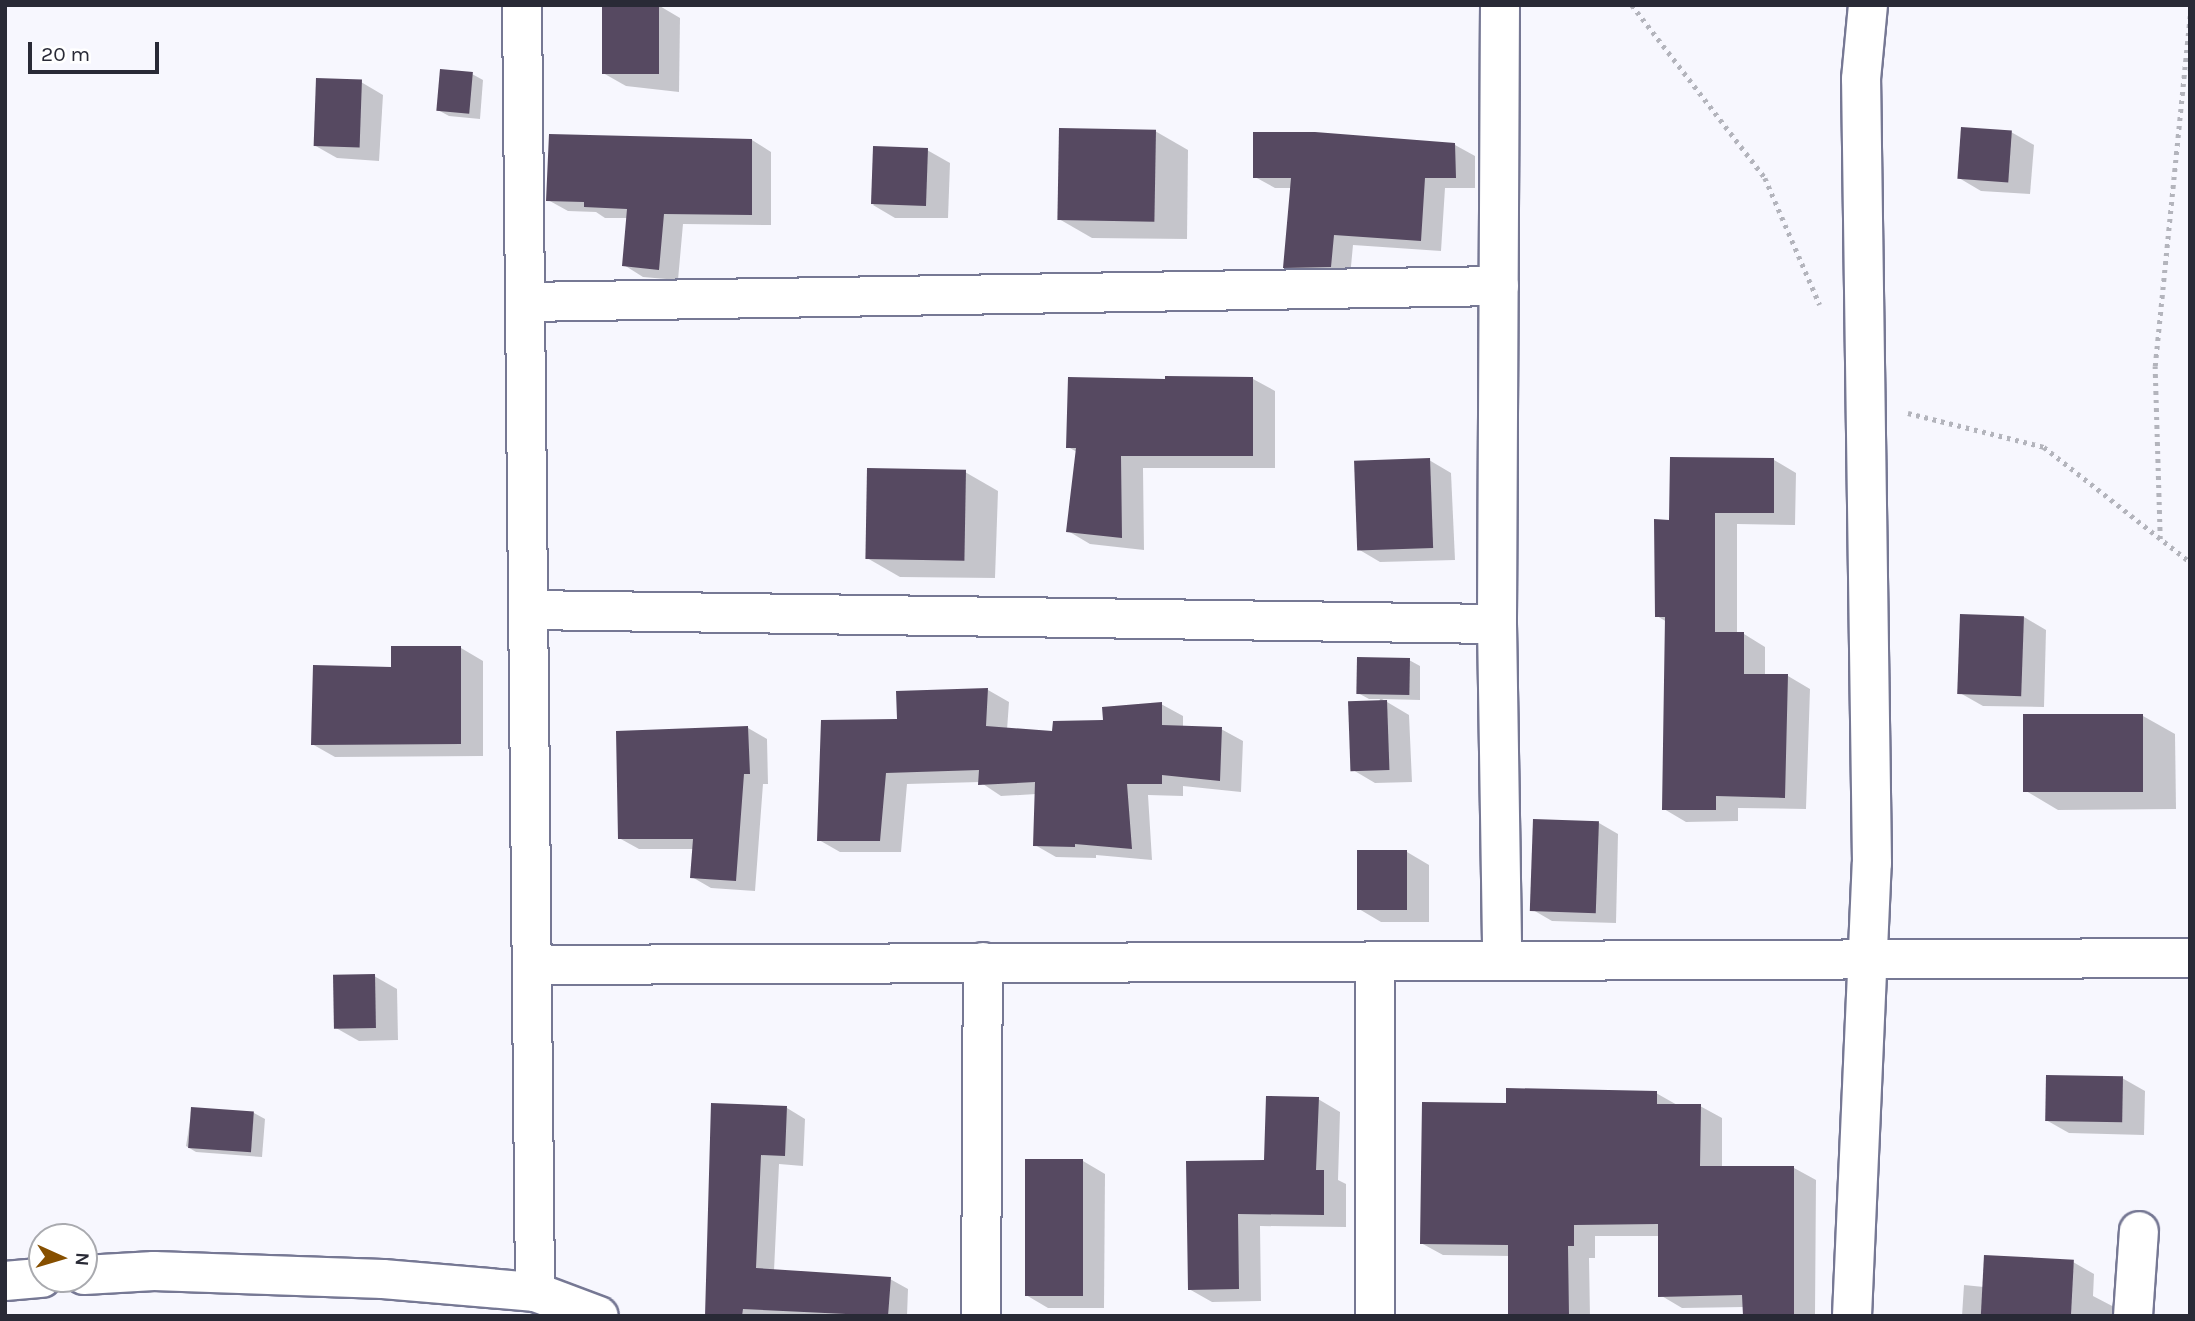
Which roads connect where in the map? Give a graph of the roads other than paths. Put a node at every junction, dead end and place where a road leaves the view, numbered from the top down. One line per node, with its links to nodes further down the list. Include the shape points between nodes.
1 (522, 5): 5 (street)
2 (1500, 5): 4 (street)
3 (1868, 5): 9 (street, via 1861,79 1872,863)
4 (1499, 285): 5 (street); 7 (street)
5 (525, 302): 6 (street)
6 (528, 610): 7 (street); 13 (street)
7 (1497, 624): 10 (street)
8 (2190, 958): 9 (street)
9 (1867, 959): 10 (street); 22 (street)
10 (1502, 960): 11 (street)
11 (1375, 961): 12 (street); 21 (street)
12 (983, 962): 13 (street); 20 (street)
13 (531, 965): 18 (street)
14 (2139, 1231): 23 (street)
15 (98, 1274): 18 (street, via 154,1270 356,1278)
16 (28, 1279): 17 (street)
17 (5, 1281)
18 (535, 1292): 19 (street)
19 (599, 1316)
20 (981, 1316)
21 (1375, 1316)
22 (1852, 1316)
23 (2133, 1316)

